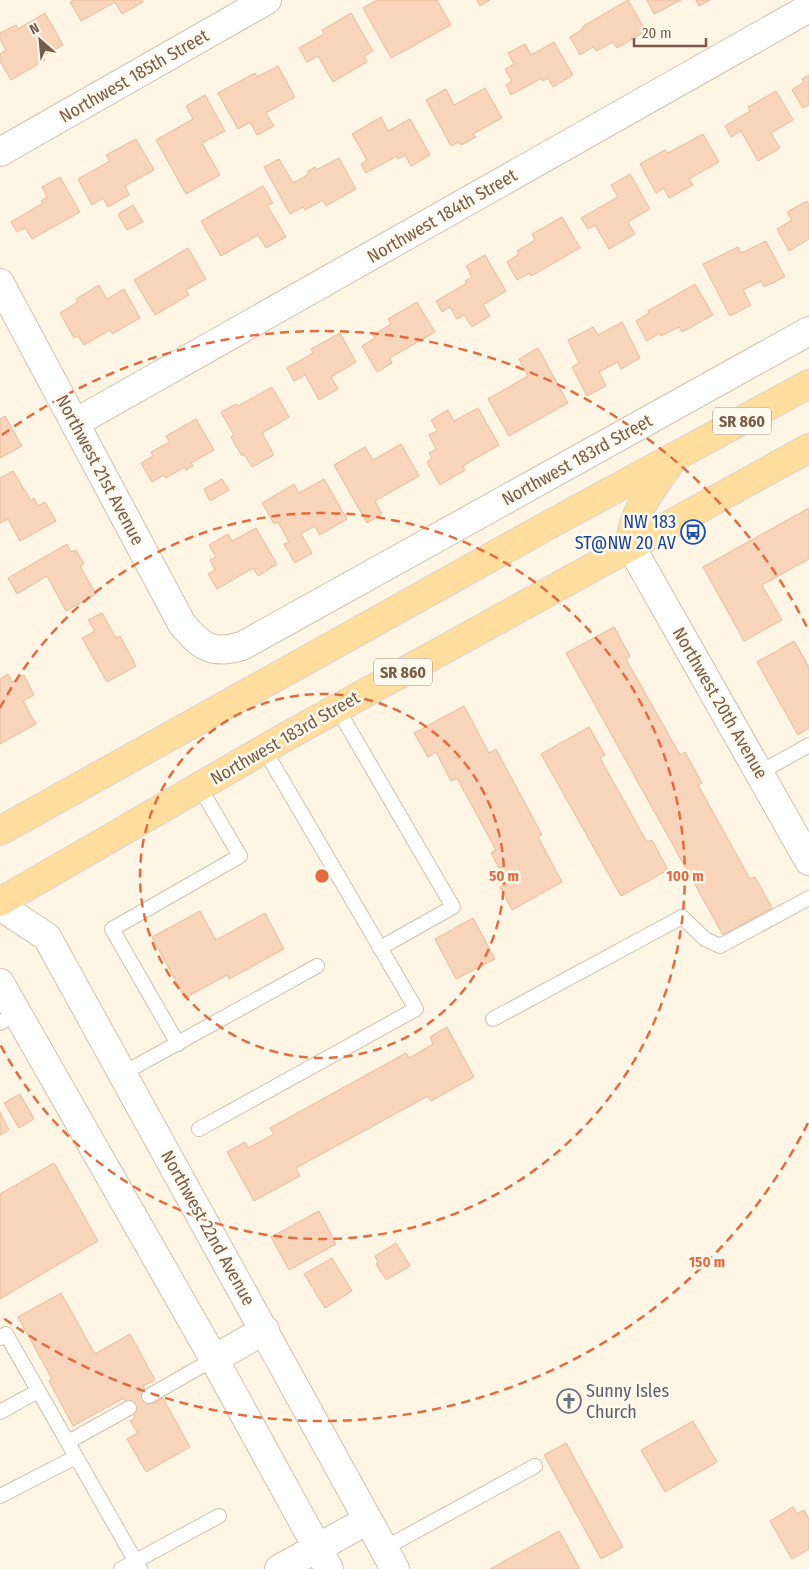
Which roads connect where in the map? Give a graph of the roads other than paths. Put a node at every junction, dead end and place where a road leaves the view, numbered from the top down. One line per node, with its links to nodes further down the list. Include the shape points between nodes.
1 (267, 0): 3 (street, Northwest 185th Street)
2 (809, 8): 7 (street, Northwest 184th Street)
3 (0, 152)
4 (0, 283): 7 (street, Northwest 21st Avenue)
5 (809, 332): 11 (street, Northwest 183rd Street, via 242,646)
6 (809, 384): 9 (main road, SR 860)
7 (75, 424): 11 (street, Northwest 21st Avenue, via 182,624)
8 (809, 448): 10 (main road, Northwest 183rd Street / SR 860)
9 (675, 457): 10 (main road, via 638,508 631,528); 17 (main road, SR 860)
10 (630, 545): 12 (main road, Northwest 183rd Street / SR 860); 15 (street, Northwest 20th Avenue)
11 (211, 650)
12 (337, 708): 14 (main road, Northwest 183rd Street / SR 860); 22 (lane, via 453,907)
13 (809, 745): 15 (lane)
14 (264, 749): 16 (main road, Northwest 183rd Street / SR 860); 22 (lane)
15 (759, 773): 18 (street, Northwest 20th Avenue)
16 (200, 786): 20 (main road, Northwest 183rd Street / SR 860); 27 (lane, via 240,856 112,930)
17 (0, 831)
18 (806, 846)
19 (809, 898): 26 (lane, via 720,946 705,939 682,917)
20 (0, 902)
21 (0, 906): 28 (street, Northwest 22nd Avenue, via 47,938)
22 (380, 948): 29 (lane, via 416,1009)
23 (317, 966): 27 (lane)
24 (0, 983): 25 (street)
25 (8, 1018): 32 (street)
26 (493, 1019)
27 (178, 1044): 28 (lane)
28 (122, 1074): 30 (street, Northwest 22nd Avenue)
29 (198, 1130)
30 (265, 1330): 32 (street); 42 (street, Northwest 22nd Avenue)
31 (0, 1338): 33 (lane, via 6,1334)
32 (214, 1359): 34 (lane); 43 (street)
33 (38, 1391): 36 (lane); 37 (lane)
34 (149, 1396)
35 (129, 1408): 37 (lane)
36 (0, 1412)
37 (68, 1442): 38 (lane)
38 (76, 1457): 40 (lane); 45 (lane)
39 (535, 1466): 44 (lane)
40 (0, 1496)
41 (219, 1516): 45 (lane)
42 (368, 1520): 43 (street); 44 (street, Northwest 22nd Avenue)
43 (323, 1558): 47 (street)
44 (389, 1559)
45 (138, 1565): 46 (lane)
46 (121, 1569)
47 (279, 1569)

